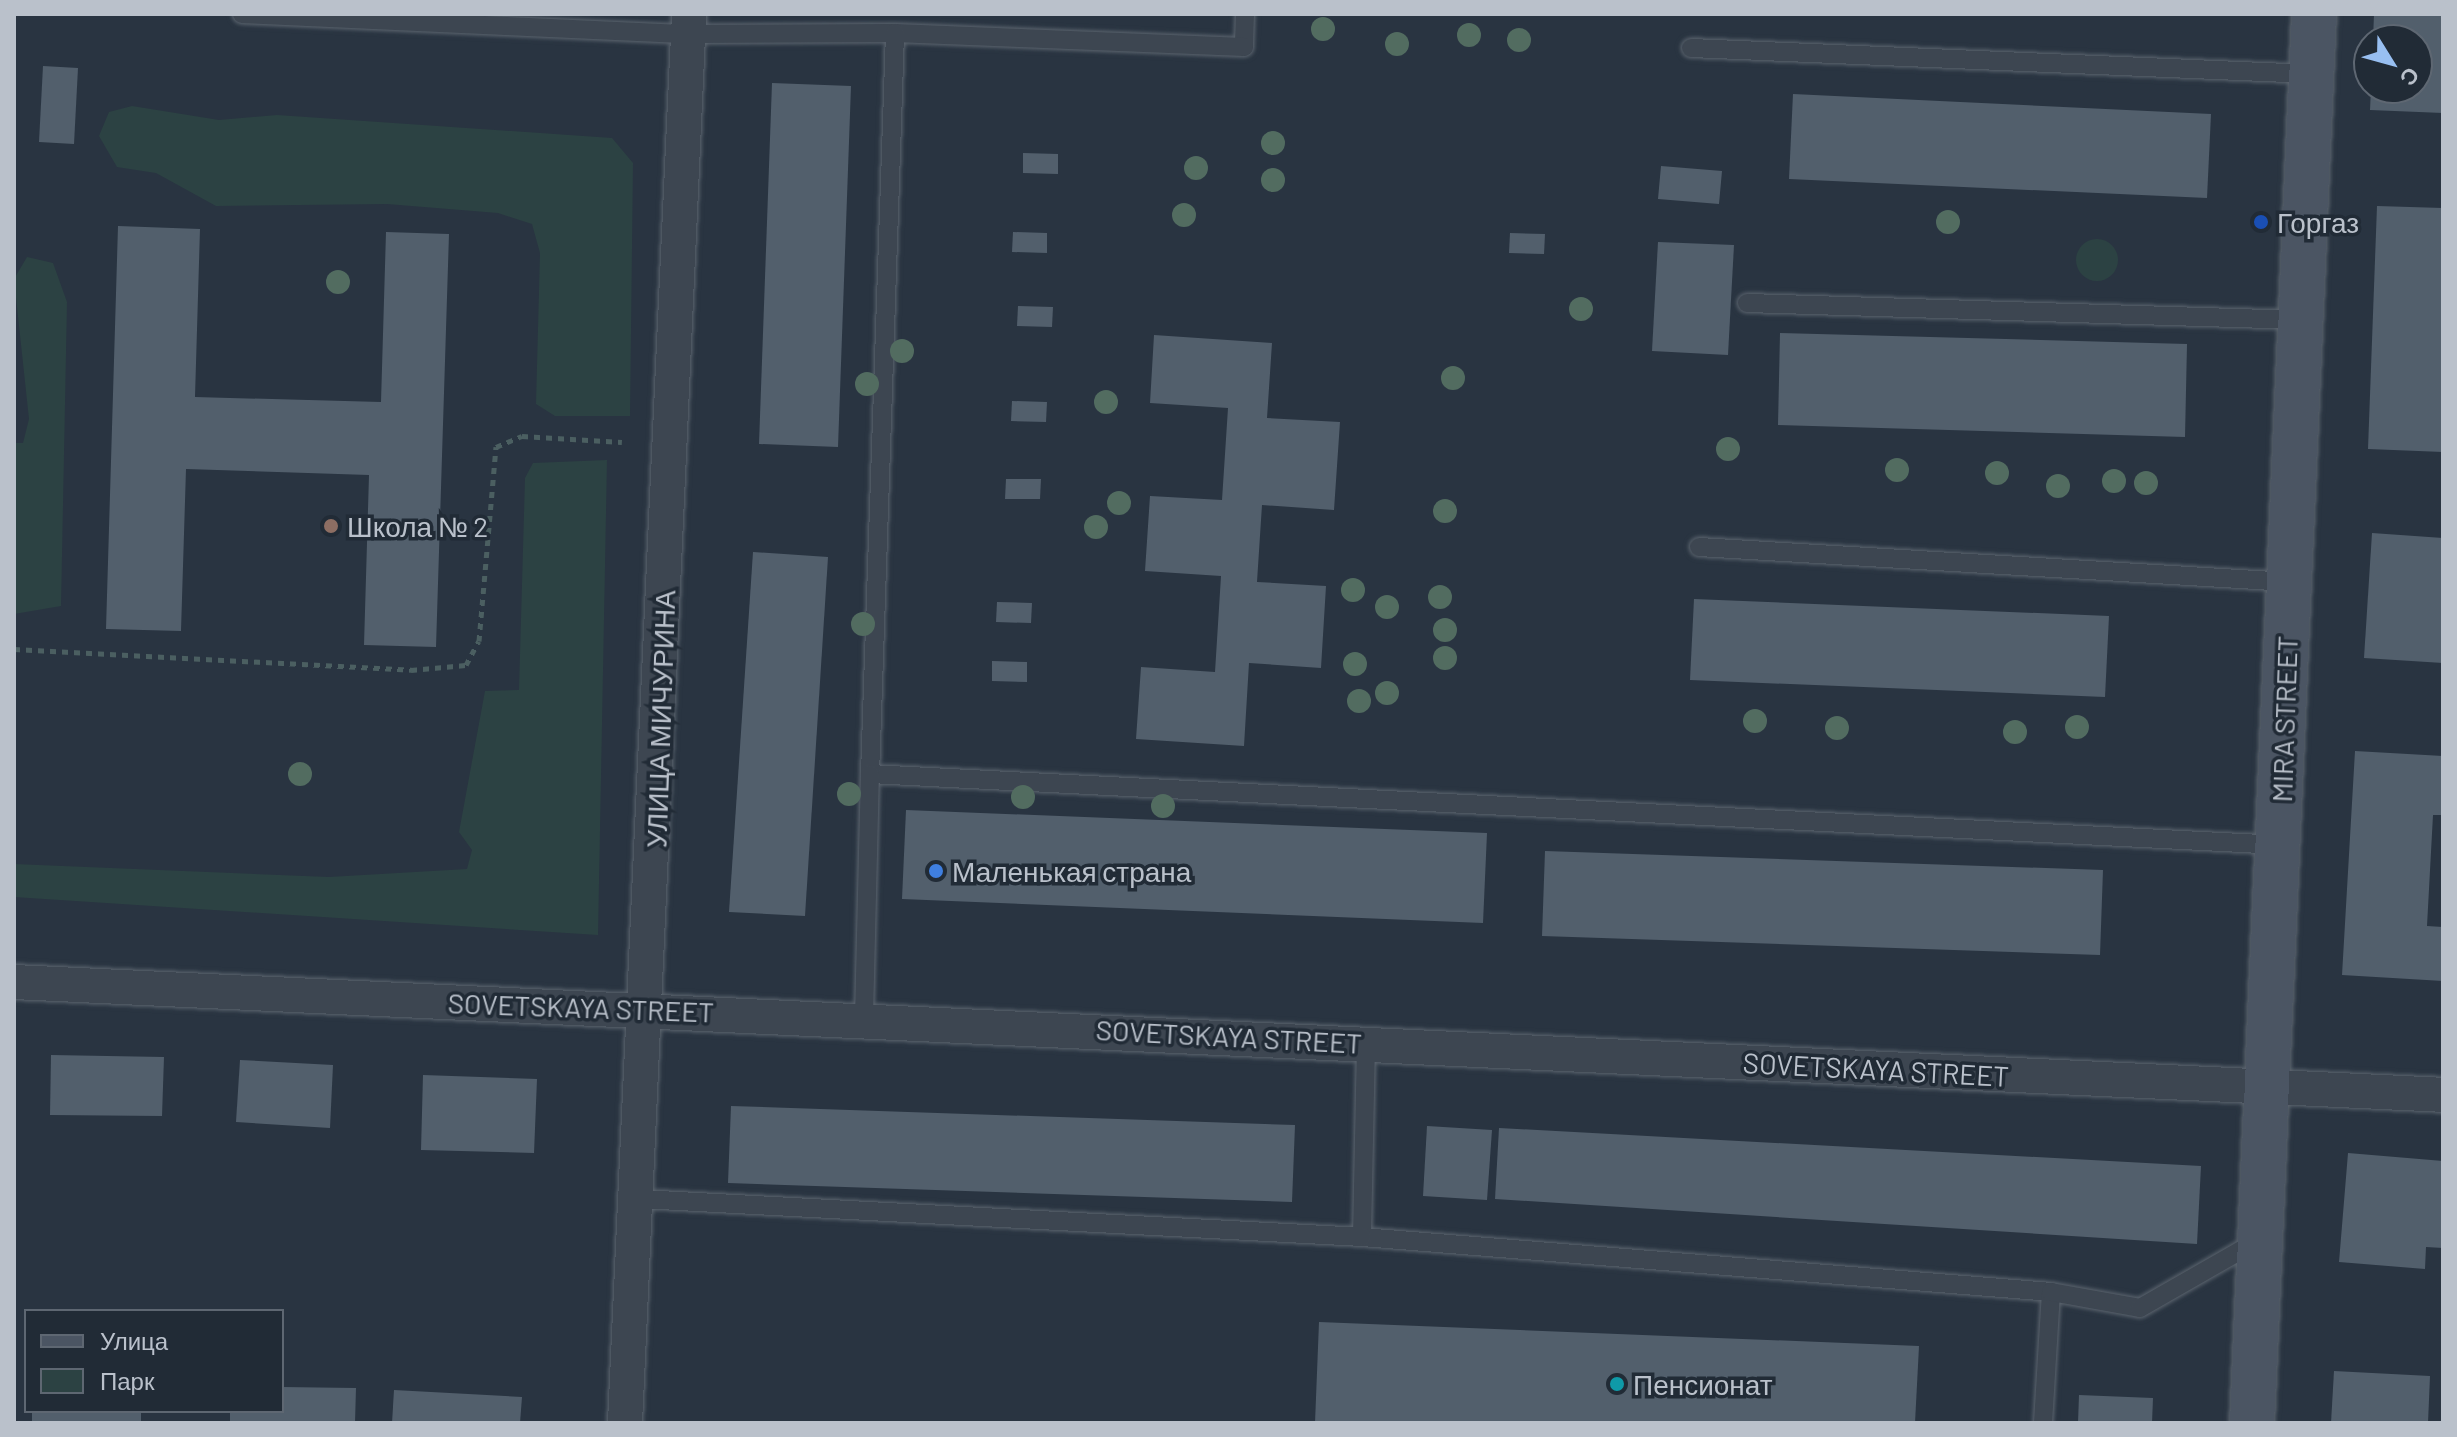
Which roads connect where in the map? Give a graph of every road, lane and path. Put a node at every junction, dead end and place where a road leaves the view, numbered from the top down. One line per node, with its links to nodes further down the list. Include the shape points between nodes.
1 (242, 14): 4 (lane)
2 (1245, 14): 5 (lane, via 1244,47)
3 (2314, 14): 7 (street, MIRA STREET)
4 (688, 24): 5 (lane); 17 (street, УЛИЦА МИЧУРИНА)
5 (895, 33): 14 (lane)
6 (1691, 48): 7 (lane)
7 (2311, 74): 9 (street, MIRA STREET)
8 (1747, 303): 9 (lane)
9 (2301, 320): 12 (street, MIRA STREET)
10 (622, 442): 13 (path, via 522,436 496,447 479,641 466,665 411,670)
11 (1699, 547): 12 (lane)
12 (2290, 582): 15 (street, MIRA STREET)
13 (14, 649)
14 (870, 774): 15 (lane); 18 (lane)
15 (2279, 845): 20 (street, MIRA STREET)
16 (14, 982): 17 (street, SOVETSKAYA STREET)
17 (648, 1011): 18 (street, SOVETSKAYA STREET); 22 (street, УЛИЦА МИЧУРИНА)
18 (864, 1017): 19 (street, SOVETSKAYA STREET)
19 (1366, 1044): 20 (street, SOVETSKAYA STREET); 23 (lane)
20 (2267, 1088): 21 (street, SOVETSKAYA STREET); 24 (street, MIRA STREET)
21 (2443, 1095)
22 (640, 1199): 23 (lane); 26 (street, УЛИЦА МИЧУРИНА)
23 (1362, 1237): 25 (lane)
24 (2261, 1239): 25 (lane, via 2140,1308); 28 (street, MIRA STREET)
25 (2051, 1292): 27 (lane)
26 (625, 1423)
27 (2043, 1423)
28 (2252, 1423)

